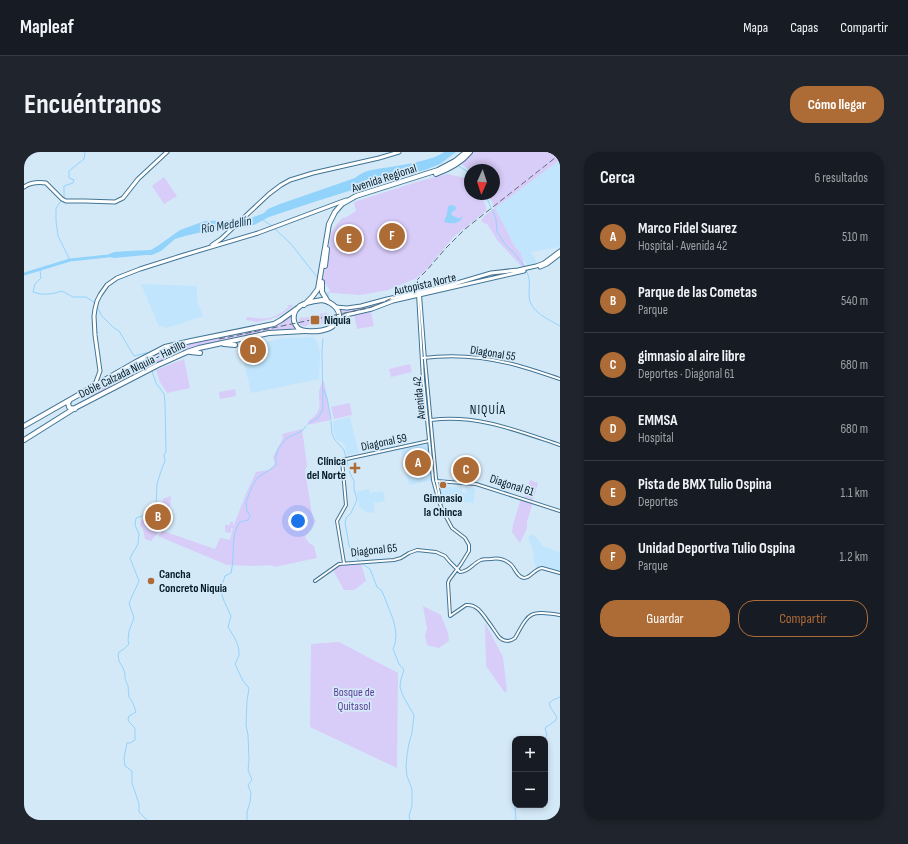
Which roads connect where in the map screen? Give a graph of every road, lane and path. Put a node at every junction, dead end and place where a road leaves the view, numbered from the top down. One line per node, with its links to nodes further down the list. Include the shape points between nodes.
1 (167, 152): 6 (main road, via 138,179 123,198 114,202 66,201 46,183 36,182)
2 (399, 152): 8 (main road, via 313,173 280,185)
3 (466, 152): 5 (highway, Avenida Regional)
4 (470, 152): 5 (highway, Avenida Regional)
5 (457, 162): 7 (highway, Avenida Regional); 13 (highway, Avenida Regional, via 453,167 441,172 348,203 340,210 331,226 322,285 322,292)
6 (24, 187)
7 (350, 199): 8 (main road, via 278,226); 14 (highway, Avenida Regional, via 338,208 330,220 318,289)
8 (208, 248): 29 (main road, via 125,275 107,285 96,301 94,309 100,371 96,382)
9 (560, 251): 11 (main road, via 543,264)
10 (560, 254): 11 (main road, via 545,265)
11 (528, 269): 12 (main road, Autopista Norte)
12 (419, 294): 16 (main road, Autopista Norte); 17 (main road, Autopista Norte); 26 (street, Avenida 42)
13 (328, 302): 14 (highway, via 319,300); 15 (highway)
14 (302, 306): 19 (highway, via 295,313 294,324); 28 (highway, Doble Calzada Niquia - Hatillo, via 274,324 165,347)
15 (335, 306): 16 (main road, Autopista Norte); 18 (highway, via 339,312)
16 (361, 306): 17 (main road)
17 (362, 312): 18 (main road, Autopista Norte, via 346,315)
18 (338, 320): 19 (highway, via 326,329)
19 (305, 331): 20 (highway, Doble Calzada Niquia - Hatillo)
20 (261, 335): 21 (highway); 22 (highway, Doble Calzada Niquia - Hatillo)
21 (249, 342)
22 (221, 343): 23 (highway); 24 (highway, Doble Calzada Niquia - Hatillo)
23 (235, 346)
24 (187, 352): 25 (highway); 30 (highway, Doble Calzada Niquia - Hatillo)
25 (200, 353)
26 (423, 358): 27 (street, Diagonal 55, via 470,357 494,360); 31 (street, Avenida 42)
27 (560, 379)
28 (71, 399): 29 (highway, Doble Calzada Niquia - Hatillo); 30 (highway, via 69,407)
29 (61, 405): 32 (highway, Doble Calzada Niquia - Hatillo)
30 (75, 408): 33 (highway, Doble Calzada Niquia - Hatillo)
31 (429, 420): 34 (street, Avenida 42); 35 (street, via 459,419 491,423); 36 (street, Avenida 42)
32 (24, 426)
33 (24, 440)
34 (430, 441): 36 (street, Avenida 42); 38 (street, Diagonal 59, via 345,459 346,504 337,521)
35 (560, 445)
36 (435, 481): 37 (street, Diagonal 61, via 476,484); 39 (street, Avenida 42, via 440,503 450,525 469,545 469,551)
37 (560, 510)
38 (344, 562): 39 (street, Diagonal 65, via 394,560 414,551 426,551 445,556); 41 (street, Diagonal 65, via 334,566)
39 (457, 569): 40 (street, via 460,572 466,571 481,560 495,559 510,563 523,578 540,568); 42 (street, via 448,583 450,616 466,605 474,606 504,641 515,638 530,615)
40 (560, 573)
41 (315, 581)
42 (560, 615)

